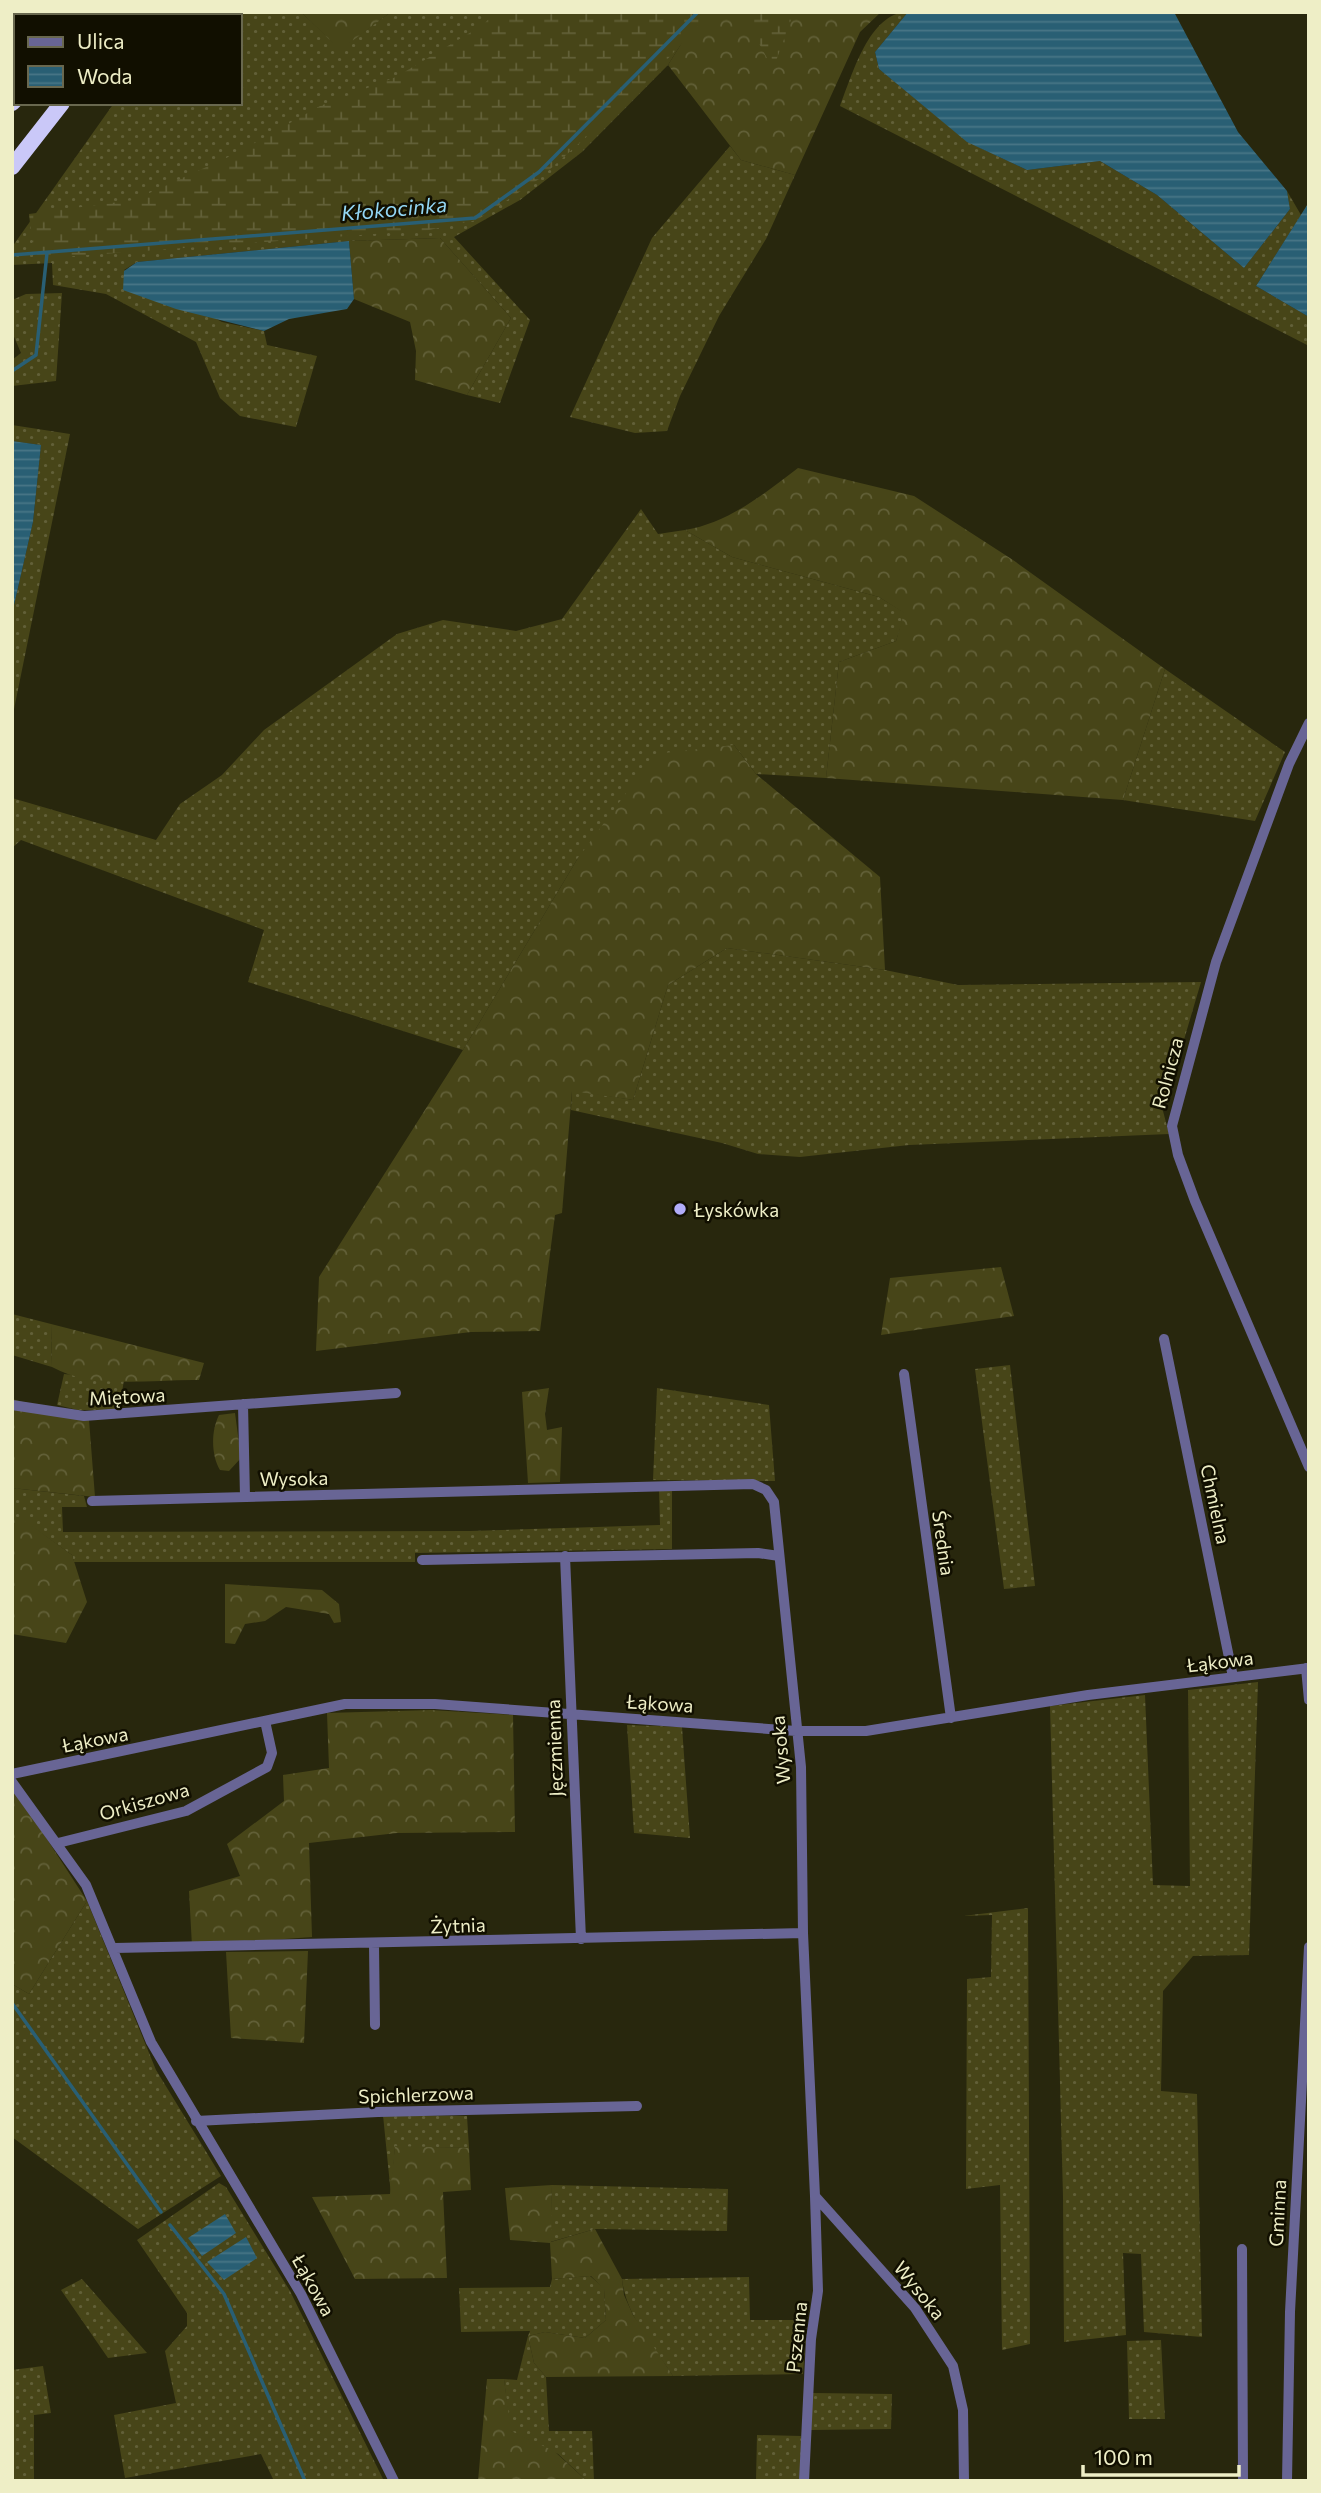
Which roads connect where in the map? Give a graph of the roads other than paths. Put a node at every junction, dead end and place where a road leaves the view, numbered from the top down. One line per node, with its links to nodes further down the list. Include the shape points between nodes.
1 (60, 105): 2 (highway)
2 (12, 167)
3 (1309, 723): 9 (street, Rolnicza, via 1289,764 1216,962 1172,1126 1195,1200)
4 (1164, 1339): 16 (street, Chmielna)
5 (904, 1374): 19 (street, Średnia)
6 (396, 1393): 7 (street, Miętowa)
7 (243, 1404): 8 (street, Miętowa, via 84,1416); 10 (street, Wysoka)
8 (12, 1405)
9 (1309, 1467)
10 (245, 1497): 11 (street, Wysoka); 13 (street, Wysoka, via 753,1484 766,1490 774,1502)
11 (92, 1501)
12 (565, 1556): 13 (street); 14 (street); 18 (street, Jęczmienna)
13 (779, 1556): 21 (street, Wysoka)
14 (422, 1559)
15 (1308, 1668): 16 (street, Łąkowa); 17 (street)
16 (1233, 1677): 19 (street, Łąkowa)
17 (1309, 1700)
18 (570, 1714): 20 (street, Łąkowa, via 388,1703 345,1704); 21 (street, Łąkowa); 26 (street, Jęczmienna)
19 (951, 1717): 21 (street, Łąkowa, via 866,1731)
20 (265, 1721): 22 (street, Łąkowa); 24 (street, Orkiszowa, via 272,1754 267,1766 186,1811)
21 (796, 1731): 25 (street, Wysoka, via 801,1767)
22 (12, 1774)
23 (12, 1782): 24 (street, Łąkowa)
24 (58, 1843): 29 (street, Łąkowa, via 86,1885)
25 (803, 1933): 26 (street, Żytnia); 33 (street, Wysoka)
26 (580, 1939): 27 (street, Żytnia)
27 (374, 1945): 29 (street, Żytnia); 30 (street)
28 (1309, 1947): 39 (street, Gminna, via 1290,2312)
29 (115, 1948): 32 (street, Łąkowa, via 152,2042)
30 (375, 2025)
31 (637, 2106): 32 (street, Spichlerzowa)
32 (196, 2121): 35 (street, Łąkowa, via 301,2294)
33 (815, 2196): 36 (street, Pszenna, via 818,2291); 37 (street, Wysoka, via 915,2308 953,2366 962,2410)
34 (1242, 2249): 38 (street)
35 (394, 2481)
36 (804, 2481)
37 (964, 2481)
38 (1243, 2481)
39 (1287, 2481)

